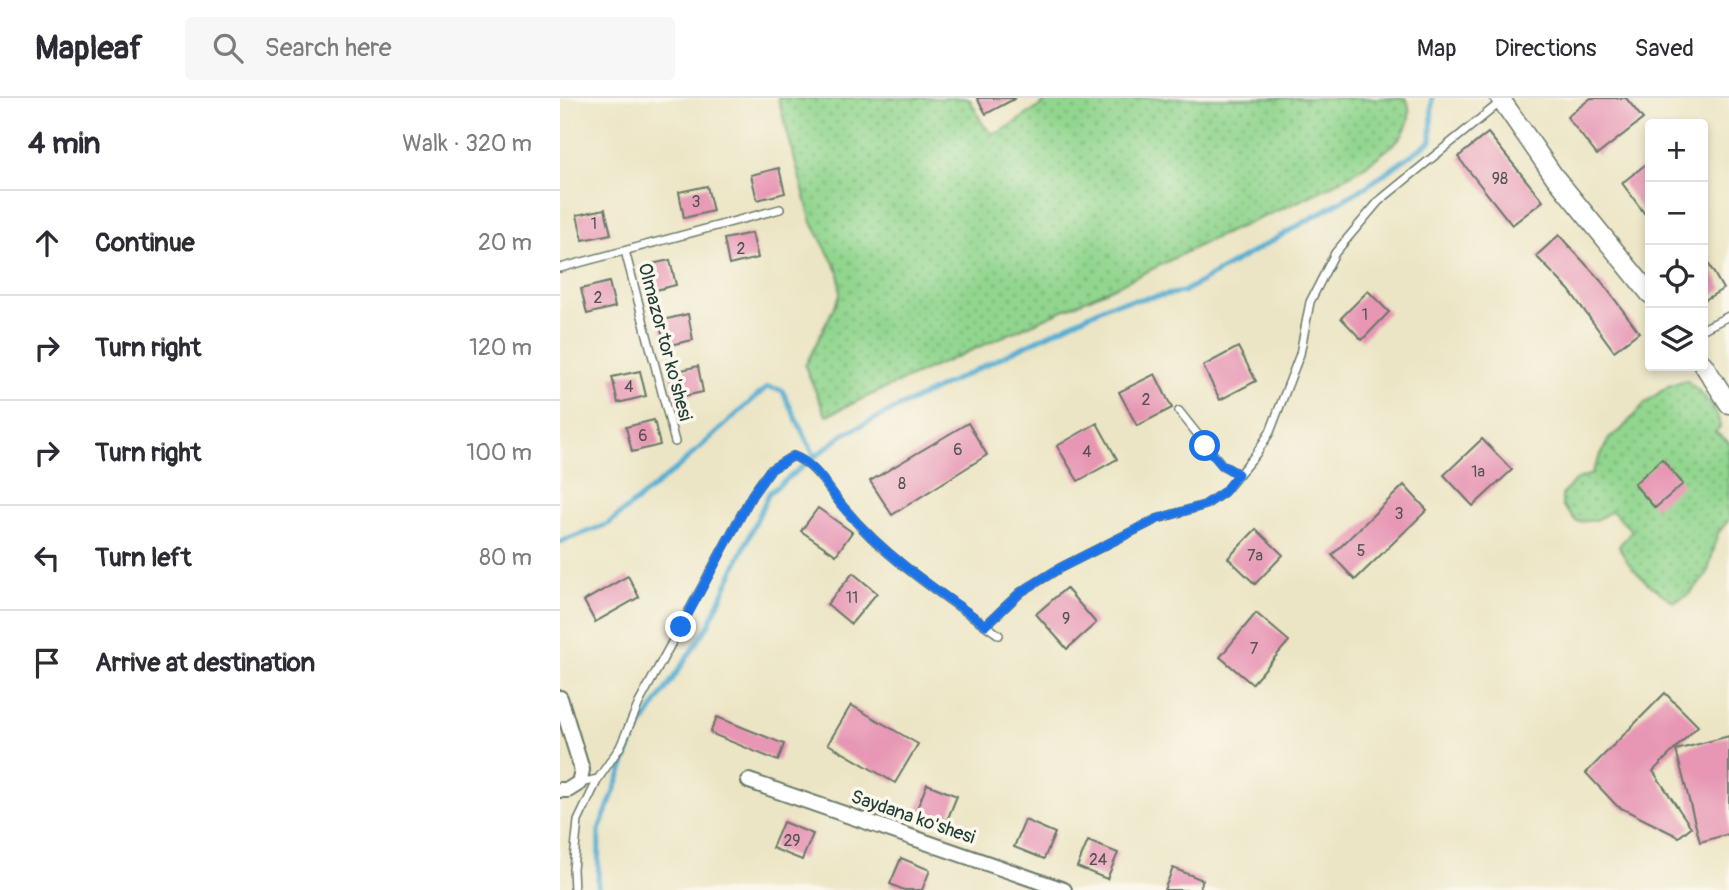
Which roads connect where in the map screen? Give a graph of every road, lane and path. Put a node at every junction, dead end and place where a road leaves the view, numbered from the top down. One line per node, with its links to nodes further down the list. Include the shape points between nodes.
1 (1501, 99): 5 (street, via 1554,176); 12 (lane, via 1379,201 1335,253 1310,302 1300,354 1270,432)
2 (780, 209): 3 (lane, Olmazor tor ko'shesi)
3 (625, 251): 4 (lane, Olmazor tor ko'shesi); 11 (lane, Olmazor tor ko'shesi)
4 (560, 268)
5 (1645, 288)
6 (1729, 316): 7 (lane)
7 (1708, 326)
8 (1708, 371): 9 (street)
9 (1729, 404)
10 (1179, 411): 12 (lane, via 1222,465)
11 (675, 442)
12 (1238, 474): 13 (lane, via 1224,492 1205,505 1157,519 1060,568 1021,592)
13 (986, 625): 14 (lane); 16 (lane, via 874,540 814,469 793,456 770,470 752,495 639,703 621,747)
14 (999, 635)
15 (560, 698): 18 (street, via 582,770)
16 (598, 779): 18 (lane); 19 (lane, via 578,821)
17 (749, 780): 20 (street, Saydana ko'shesi)
18 (569, 788)
19 (574, 890)
20 (1064, 890)

